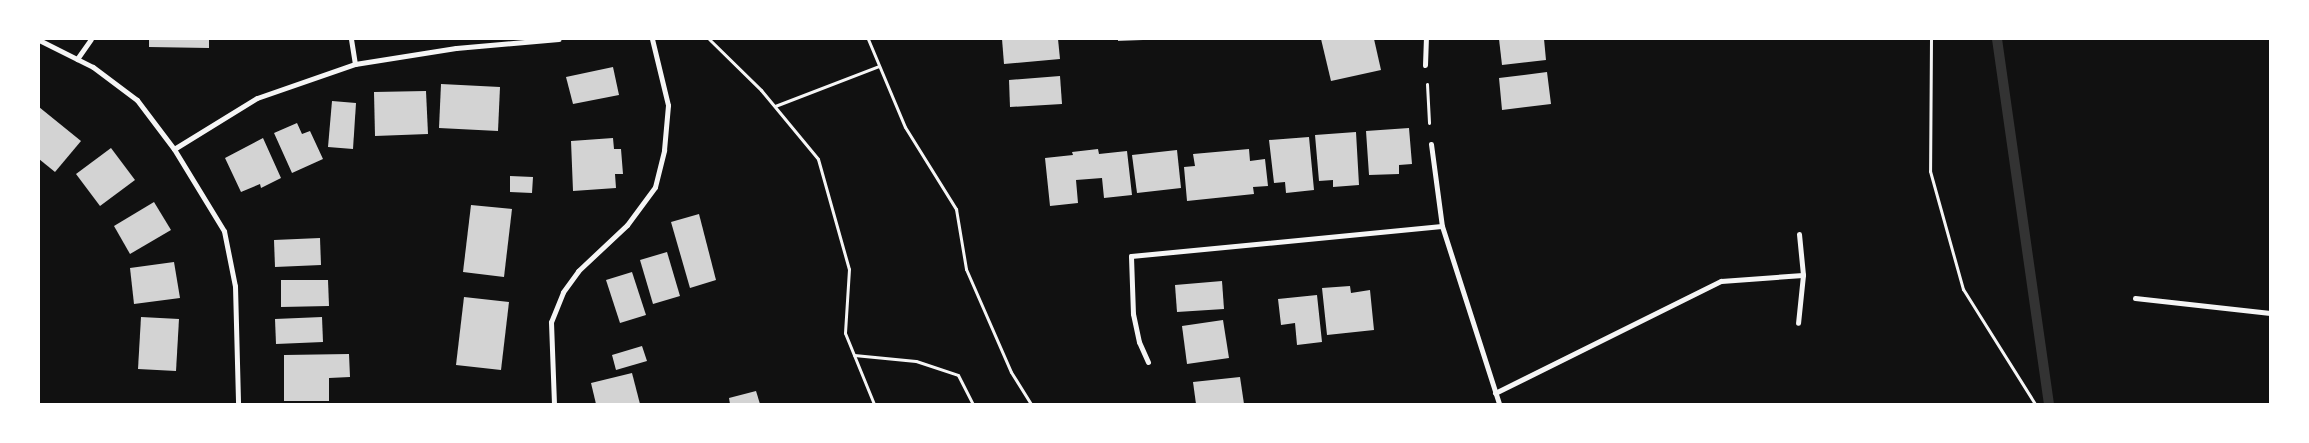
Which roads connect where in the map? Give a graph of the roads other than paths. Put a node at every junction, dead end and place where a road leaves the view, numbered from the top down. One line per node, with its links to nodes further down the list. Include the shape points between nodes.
1 (91, 39): 7 (street)
2 (351, 39): 8 (street)
3 (559, 39): 8 (street, via 456,48)
4 (652, 39): 21 (street, via 668,105 664,150 655,187 627,225 578,271 563,292 551,322)
5 (1426, 39): 9 (street)
6 (39, 40): 7 (street)
7 (77, 59): 11 (street, via 137,100)
8 (355, 64): 11 (street, via 257,98)
9 (1425, 65)
10 (1431, 144): 12 (street)
11 (174, 149): 20 (street, via 224,231 235,286)
12 (1442, 226): 18 (street, via 1131,256 1133,314 1139,342); 19 (street)
13 (1799, 234): 14 (street)
14 (1803, 275): 17 (street); 19 (street, via 1720,280)
15 (2135, 298): 16 (street)
16 (2270, 313)
17 (1798, 323)
18 (1148, 362)
19 (1495, 393): 22 (street)
20 (238, 404)
21 (554, 404)
22 (1499, 404)

